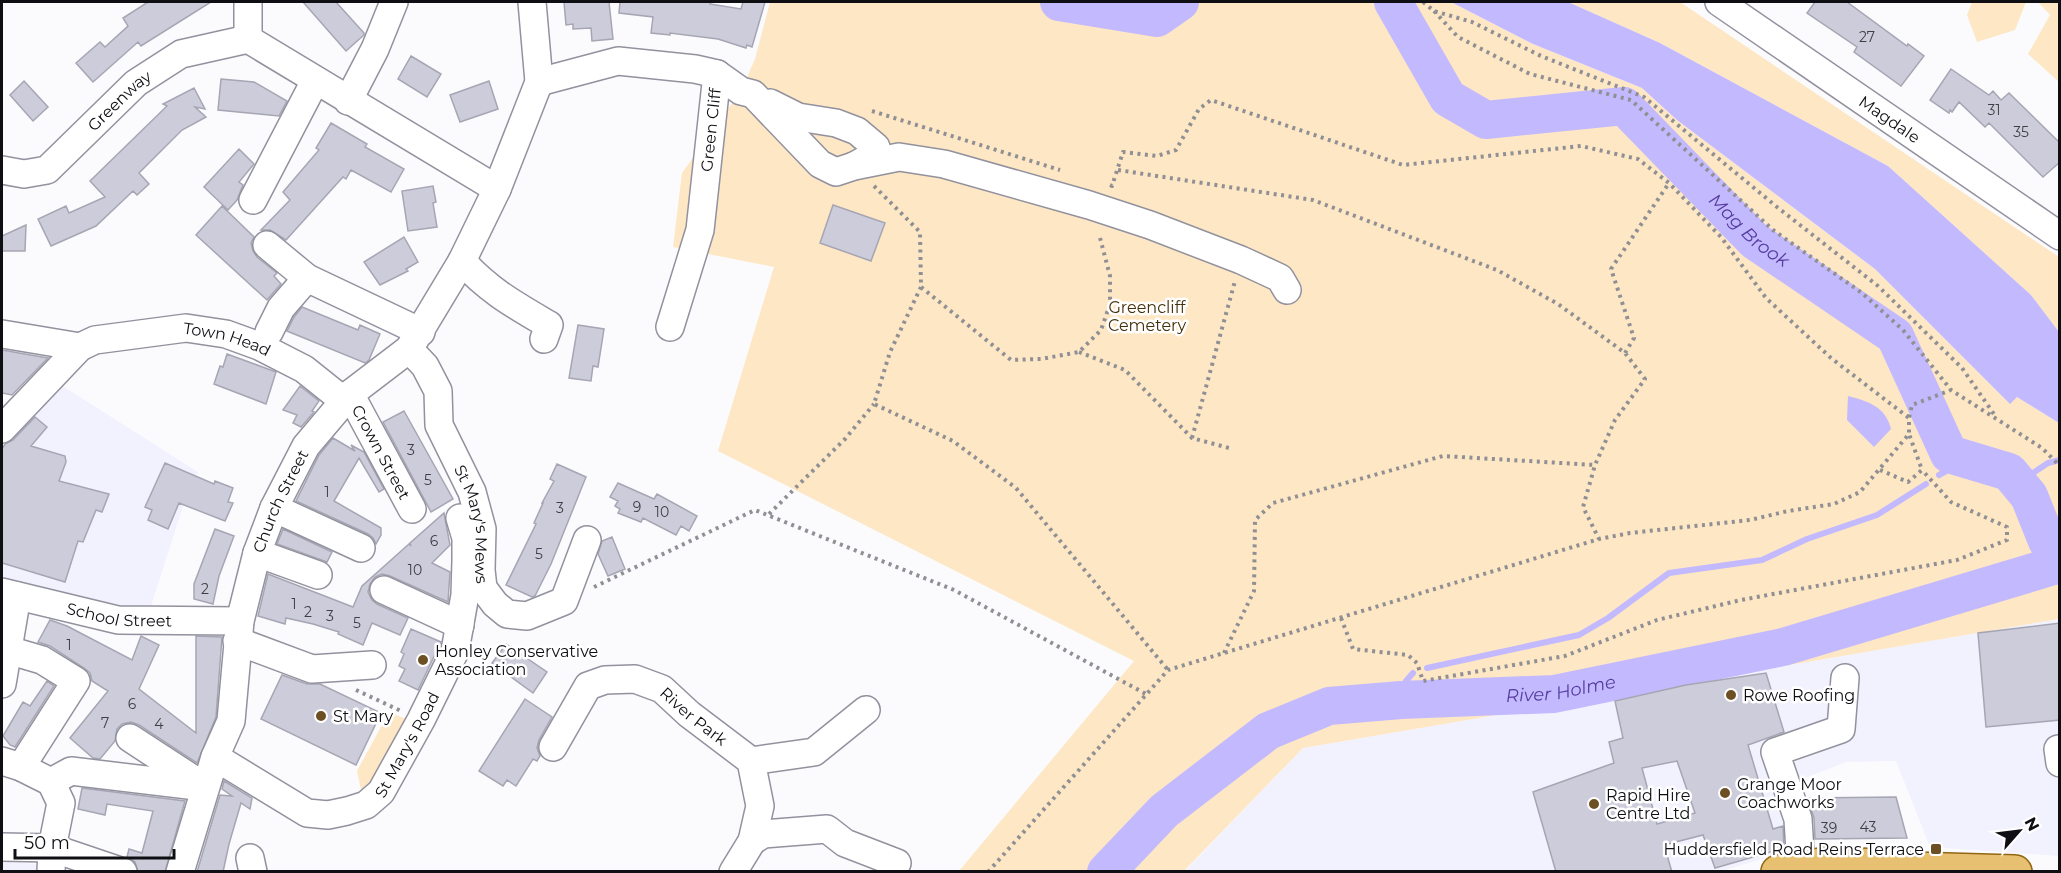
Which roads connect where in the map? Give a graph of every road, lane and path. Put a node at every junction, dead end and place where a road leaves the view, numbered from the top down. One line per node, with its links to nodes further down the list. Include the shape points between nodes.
1 (248, 2): 7 (street)
2 (394, 2): 12 (street)
3 (532, 2): 10 (street)
4 (1423, 2): 6 (path)
5 (1719, 2): 22 (street, Magdale)
6 (1434, 10): 37 (path, via 1458,37 1530,74 1631,100 1773,230 1862,293 1903,330); 41 (path, via 1472,22 1541,56 1644,97 1878,286 1962,368)
7 (248, 39): 9 (street); 15 (street, Greenway, via 181,54 145,77 47,170 24,174)
8 (717, 74): 10 (street, Green Cliff, via 618,61); 11 (street, via 741,91); 29 (street, Green Cliff, via 700,230)
9 (315, 81): 12 (street); 21 (street)
10 (539, 82): 19 (street)
11 (753, 94): 14 (street, via 820,164 836,172); 14 (street, via 798,117 857,131 876,147 872,156)
12 (348, 101): 19 (street)
13 (864, 109): 17 (path)
14 (854, 166): 20 (street, via 899,157); 27 (path, via 920,232)
15 (2, 170)
16 (1118, 170): 18 (path, via 1123,152 1157,156 1176,150 1199,109 1211,100 1403,165 1581,146 1638,159); 20 (path, via 1112,186); 36 (path, via 1313,200 1497,270 1558,304)
17 (1067, 172)
18 (1669, 183): 36 (path, via 1611,269 1634,338); 40 (path, via 1721,237 1766,298 1831,358)
19 (497, 189): 25 (street, Church Street)
20 (1095, 194): 24 (street, via 1150,225); 35 (path, via 1110,276 1110,304 1101,330)
21 (252, 200)
22 (2060, 236)
23 (267, 244): 26 (street)
24 (1241, 260): 28 (street, via 1280,278); 44 (path)
25 (462, 261): 32 (street, via 498,295 549,325); 33 (street, Church Street)
26 (307, 278): 30 (street, via 281,308); 33 (street)
27 (921, 287): 35 (path, via 1011,360); 39 (path, via 890,352)
28 (1287, 290)
29 (670, 327)
30 (269, 332)
31 (2, 334): 34 (street, Town Head)
32 (544, 339)
33 (415, 340): 38 (street, Church Street); 61 (street, St Mary's Mews, via 438,391 439,425 472,492 482,529 483,588 507,614 527,616)
34 (88, 344): 38 (street, Town Head, via 186,328 226,334 304,369); 42 (street)
35 (1079, 352): 44 (path, via 1125,370)
36 (1626, 353): 46 (path, via 1644,379 1616,420)
37 (1951, 390): 40 (path, via 1912,405); 41 (path)
38 (347, 398): 50 (street, Church Street, via 306,446); 51 (street, Crown Street)
39 (874, 404): 52 (path, via 845,439); 68 (path, via 953,441 1016,488)
40 (1909, 418): 43 (path)
41 (1998, 420): 47 (path, via 2042,448)
42 (2, 429)
43 (1909, 434): 48 (path); 49 (path)
44 (1192, 438): 45 (path)
45 (1229, 448)
46 (1595, 465): 54 (path, via 1583,507); 66 (path, via 1443,456 1273,503 1255,520 1254,591)
47 (2060, 465)
48 (1880, 470): 49 (path, via 1908,482); 54 (path, via 1860,492 1834,504 1750,520)
49 (1922, 470): 62 (path, via 1951,502 2007,527 2007,540 1957,560 1741,600 1657,620 1565,656 1423,681 1417,663 1408,655 1353,649)
50 (274, 508): 56 (street); 57 (street, Church Street)
51 (412, 509)
52 (769, 514): 61 (path, via 755,510); 71 (path, via 954,590)
53 (460, 518): 63 (street, St Mary's Road, via 466,561)
54 (1599, 539): 62 (path)
55 (587, 540): 61 (street)
56 (361, 548)
57 (257, 553): 58 (street); 64 (street, Church Street)
58 (318, 575)
59 (384, 590): 63 (street)
60 (9, 594): 64 (street, School Street, via 118,620); 65 (street)
61 (564, 601)
62 (1341, 618): 66 (path)
63 (460, 625): 75 (street, St Mary's Road, via 455,651 421,720 381,792 366,805 328,815 307,813)
64 (239, 631): 67 (street, via 312,669); 75 (street, Church Street, via 231,721)
65 (8, 650): 70 (street); 77 (street, via 42,660 76,681)
66 (1224, 653): 68 (path)
67 (372, 665)
68 (1168, 670): 71 (path)
69 (1845, 678): 84 (street, via 1841,729 1775,752 1798,819)
70 (2, 684)
71 (1146, 694): 88 (path)
72 (866, 710): 76 (street, via 814,752)
73 (130, 738): 79 (street)
74 (553, 747): 76 (street, River Park, via 588,686 605,680 635,679 662,689)
75 (215, 757): 79 (street, Church Street)
76 (751, 761): 80 (street, via 760,806)
77 (11, 764): 78 (street)
78 (51, 782): 79 (street, via 71,771); 82 (street, via 61,803)
79 (205, 787): 86 (street, Church Street)
80 (752, 841): 83 (street, via 763,834 827,829 845,843); 87 (street)
81 (2, 847): 82 (street)
82 (51, 860): 85 (street)
83 (897, 863)
84 (1789, 870): 89 (main road, via 1833,863)
85 (123, 872)
86 (180, 872)
87 (733, 872)
88 (988, 872)
89 (2016, 872)

